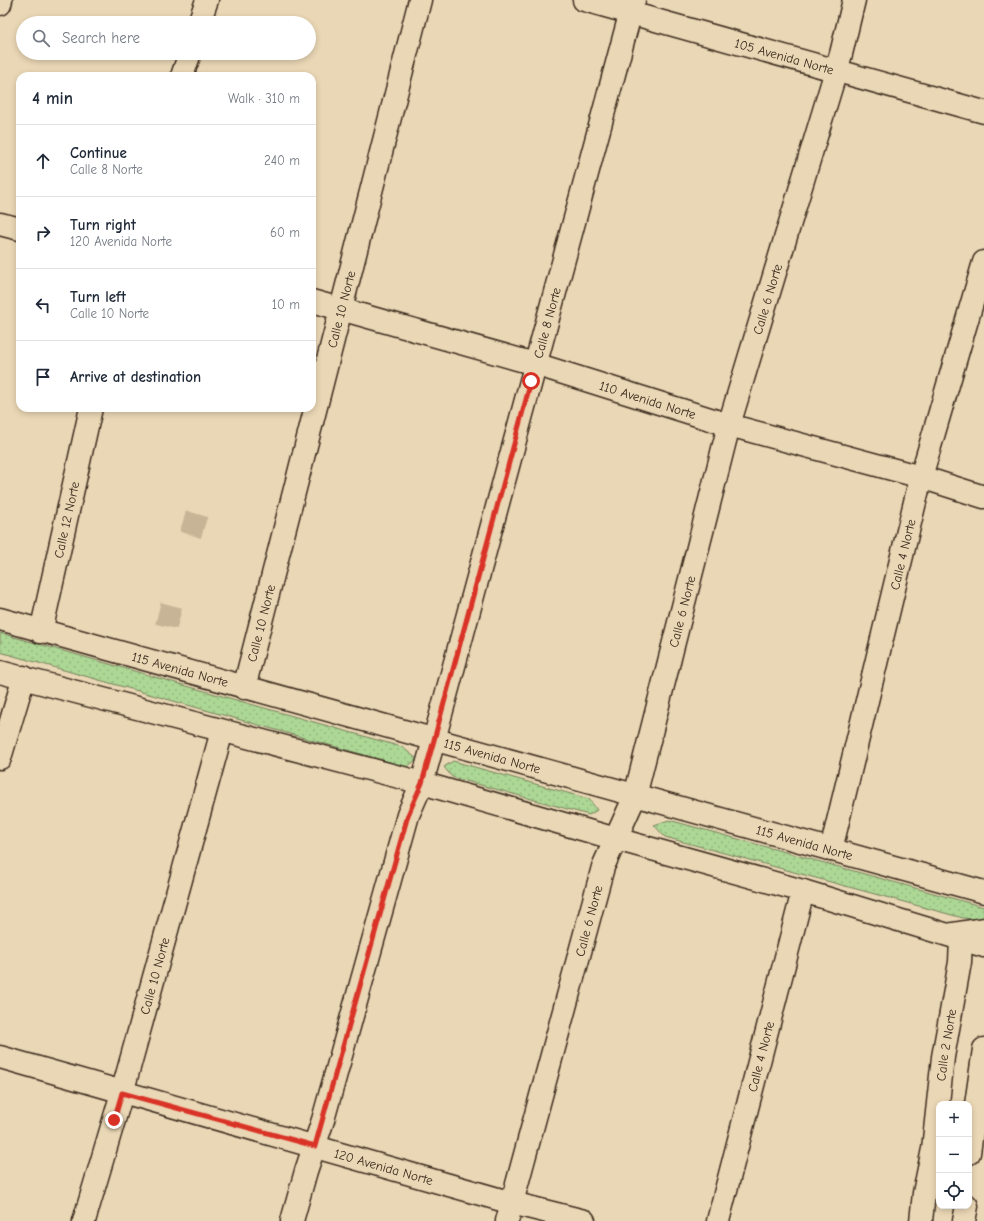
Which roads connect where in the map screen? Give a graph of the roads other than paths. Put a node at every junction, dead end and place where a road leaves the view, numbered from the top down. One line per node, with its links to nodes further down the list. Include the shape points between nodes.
1 (1, 0): 6 (street)
2 (207, 0): 8 (street)
3 (420, 0): 17 (street, Calle 10 Norte)
4 (584, 0): 7 (street, 105 Avenida Norte)
5 (854, 0): 11 (street, Calle 6 Norte)
6 (0, 4)
7 (632, 7): 11 (street, 105 Avenida Norte); 18 (street, Calle 8 Norte)
8 (201, 16)
9 (188, 60): 10 (street)
10 (183, 72)
11 (836, 72): 12 (street, 105 Avenida Norte); 22 (street, Calle 6 Norte)
12 (984, 112)
13 (0, 224): 14 (street)
14 (16, 228)
15 (984, 262): 23 (street, Calle 4 Norte)
16 (316, 302): 17 (street, 110 Avenida Norte)
17 (341, 308): 18 (street, 110 Avenida Norte); 19 (street, Calle 10 Norte)
18 (535, 364): 22 (street, 110 Avenida Norte); 31 (street, Calle 8 Norte)
19 (316, 406)
20 (90, 412): 26 (street, Calle 12 Norte)
21 (314, 412): 29 (street, Calle 10 Norte)
22 (729, 425): 23 (street, 110 Avenida Norte); 34 (street, Calle 6 Norte)
23 (921, 477): 24 (street, 110 Avenida Norte); 36 (street, Calle 4 Norte)
24 (984, 497)
25 (0, 619): 26 (street, 115 Avenida Norte)
26 (41, 632): 29 (street, 115 Avenida Norte)
27 (0, 672): 28 (street)
28 (24, 677): 30 (street); 32 (street)
29 (244, 688): 31 (street, 115 Avenida Norte)
30 (222, 731): 33 (street); 44 (street, Calle 10 Norte)
31 (434, 740): 33 (street, Calle 8 Norte); 34 (street, 115 Avenida Norte)
32 (0, 758)
33 (422, 783): 35 (street); 47 (street, Calle 8 Norte, via 408,815)
34 (635, 796): 35 (street, Calle 6 Norte); 36 (street, 115 Avenida Norte)
35 (616, 840): 38 (street); 50 (street, Calle 6 Norte, via 603,867)
36 (831, 850): 37 (street, 115 Avenida Norte)
37 (984, 890)
38 (803, 891): 40 (street); 54 (street, Calle 4 Norte)
39 (984, 929): 40 (street)
40 (954, 938): 41 (street); 45 (street, Calle 2 Norte, via 960,962 943,1057)
41 (984, 946)
42 (984, 1049): 46 (street)
43 (0, 1057): 44 (street, 120 Avenida Norte)
44 (122, 1093): 47 (street, 120 Avenida Norte); 51 (street, Calle 10 Norte)
45 (937, 1137)
46 (971, 1137)
47 (315, 1146): 50 (street, 120 Avenida Norte); 52 (street, Calle 8 Norte)
48 (936, 1149): 55 (street, Calle 2 Norte, via 924,1193)
49 (966, 1209): 56 (street)
50 (510, 1212): 53 (street, 120 Avenida Norte)
51 (84, 1221)
52 (292, 1221)
53 (584, 1221)
54 (718, 1221)
55 (921, 1221)
56 (964, 1221)

